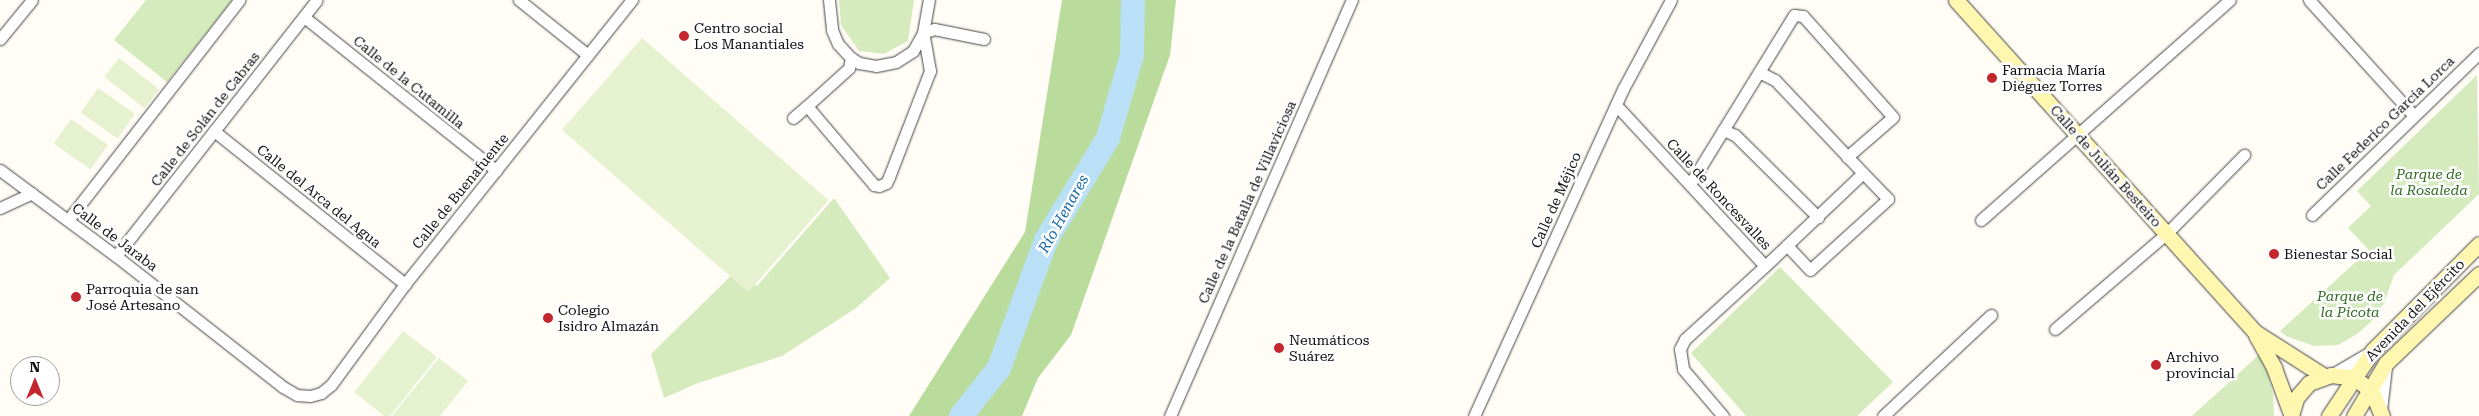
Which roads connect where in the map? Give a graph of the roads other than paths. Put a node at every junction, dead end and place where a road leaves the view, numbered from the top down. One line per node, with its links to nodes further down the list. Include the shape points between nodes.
1 (32, 0): 15 (street)
2 (239, 0): 38 (street)
3 (318, 0): 13 (street, Calle de Solán de Cabras)
4 (519, 0): 18 (street)
5 (632, 0): 18 (street, Calle de Buenafuente)
6 (829, 0): 19 (street, via 832,30 838,44)
7 (929, 0): 14 (street)
8 (1352, 0): 58 (street, Calle de la Batalla de Villaviciosa)
9 (1671, 0): 21 (street, Calle de Méjico)
10 (1956, 0): 27 (street, Calle de Julián Besteiro)
11 (2230, 0): 27 (street)
12 (2309, 0): 23 (street)
13 (304, 17): 26 (street, Calle de Solán de Cabras); 31 (street, Calle de la Cutamilla)
14 (923, 33): 16 (street, via 934,30); 19 (street, via 913,51 889,64 872,66); 22 (street, via 930,71 886,183 874,185)
15 (1, 36)
16 (984, 39)
17 (2479, 53): 23 (street, Calle Federico García Lorca)
18 (588, 55): 31 (street, Calle de Buenafuente)
19 (851, 58): 22 (street, via 849,68)
20 (1759, 72): 25 (street); 29 (street, via 1775,80); 29 (street, via 1794,15 1803,16 1893,117)
21 (1616, 105): 33 (street, Calle de Roncesvalles); 59 (street, Calle de Méjico)
22 (808, 106): 24 (street)
23 (2414, 116): 36 (street, Calle Federico García Lorca)
24 (793, 118)
25 (1723, 130): 33 (street); 37 (street, via 1735,135)
26 (214, 131): 43 (street, Calle de Solán de Cabras); 46 (street, Calle del Arca del Agua)
27 (2078, 135): 39 (street); 40 (street, Calle de Julián Besteiro)
28 (2244, 155): 40 (street)
29 (1848, 157): 32 (street)
30 (0, 170): 34 (street, Calle de Jaraba)
31 (496, 170): 46 (street, Calle de Buenafuente)
32 (1863, 173): 37 (street); 42 (street, via 1888,199 1810,270)
33 (1690, 184): 44 (street, Calle de Roncesvalles)
34 (32, 193): 35 (street); 38 (street, Calle de Jaraba)
35 (0, 208)
36 (2312, 215)
37 (1818, 217): 42 (street)
38 (68, 220): 43 (street, Calle de Jaraba)
39 (1981, 220)
40 (2167, 233): 48 (street); 49 (street, Calle de Julián Besteiro)
41 (2479, 244): 50 (street, Avenida del Ejército)
42 (1787, 245): 44 (street)
43 (116, 256): 55 (street, Calle de Jaraba, via 283,387 297,395)
44 (1765, 266): 60 (street, Calle de Roncesvalles, via 1685,339 1680,349 1683,369)
45 (2479, 274): 51 (street, Avenida del Ejército)
46 (405, 284): 55 (street, Calle de Buenafuente, via 331,385)
47 (1991, 314): 61 (street)
48 (2055, 329)
49 (2254, 332): 52 (street, Calle de Julián Besteiro); 57 (street, Calle de Julián Besteiro, via 2274,368)
50 (2374, 350): 52 (street); 53 (street, Avenida del Ejército)
51 (2386, 363): 54 (street, Avenida del Ejército); 56 (street)
52 (2328, 376): 53 (street); 57 (street, via 2309,384 2296,398)
53 (2354, 378): 54 (street); 62 (street, Avenida del Ejército)
54 (2371, 390): 56 (street); 63 (street, Avenida del Ejército)
55 (310, 396)
56 (2382, 413)
57 (2291, 415)
58 (1170, 416)
59 (1474, 416)
60 (1723, 416)
61 (1883, 416)
62 (2329, 416)
63 (2354, 416)

